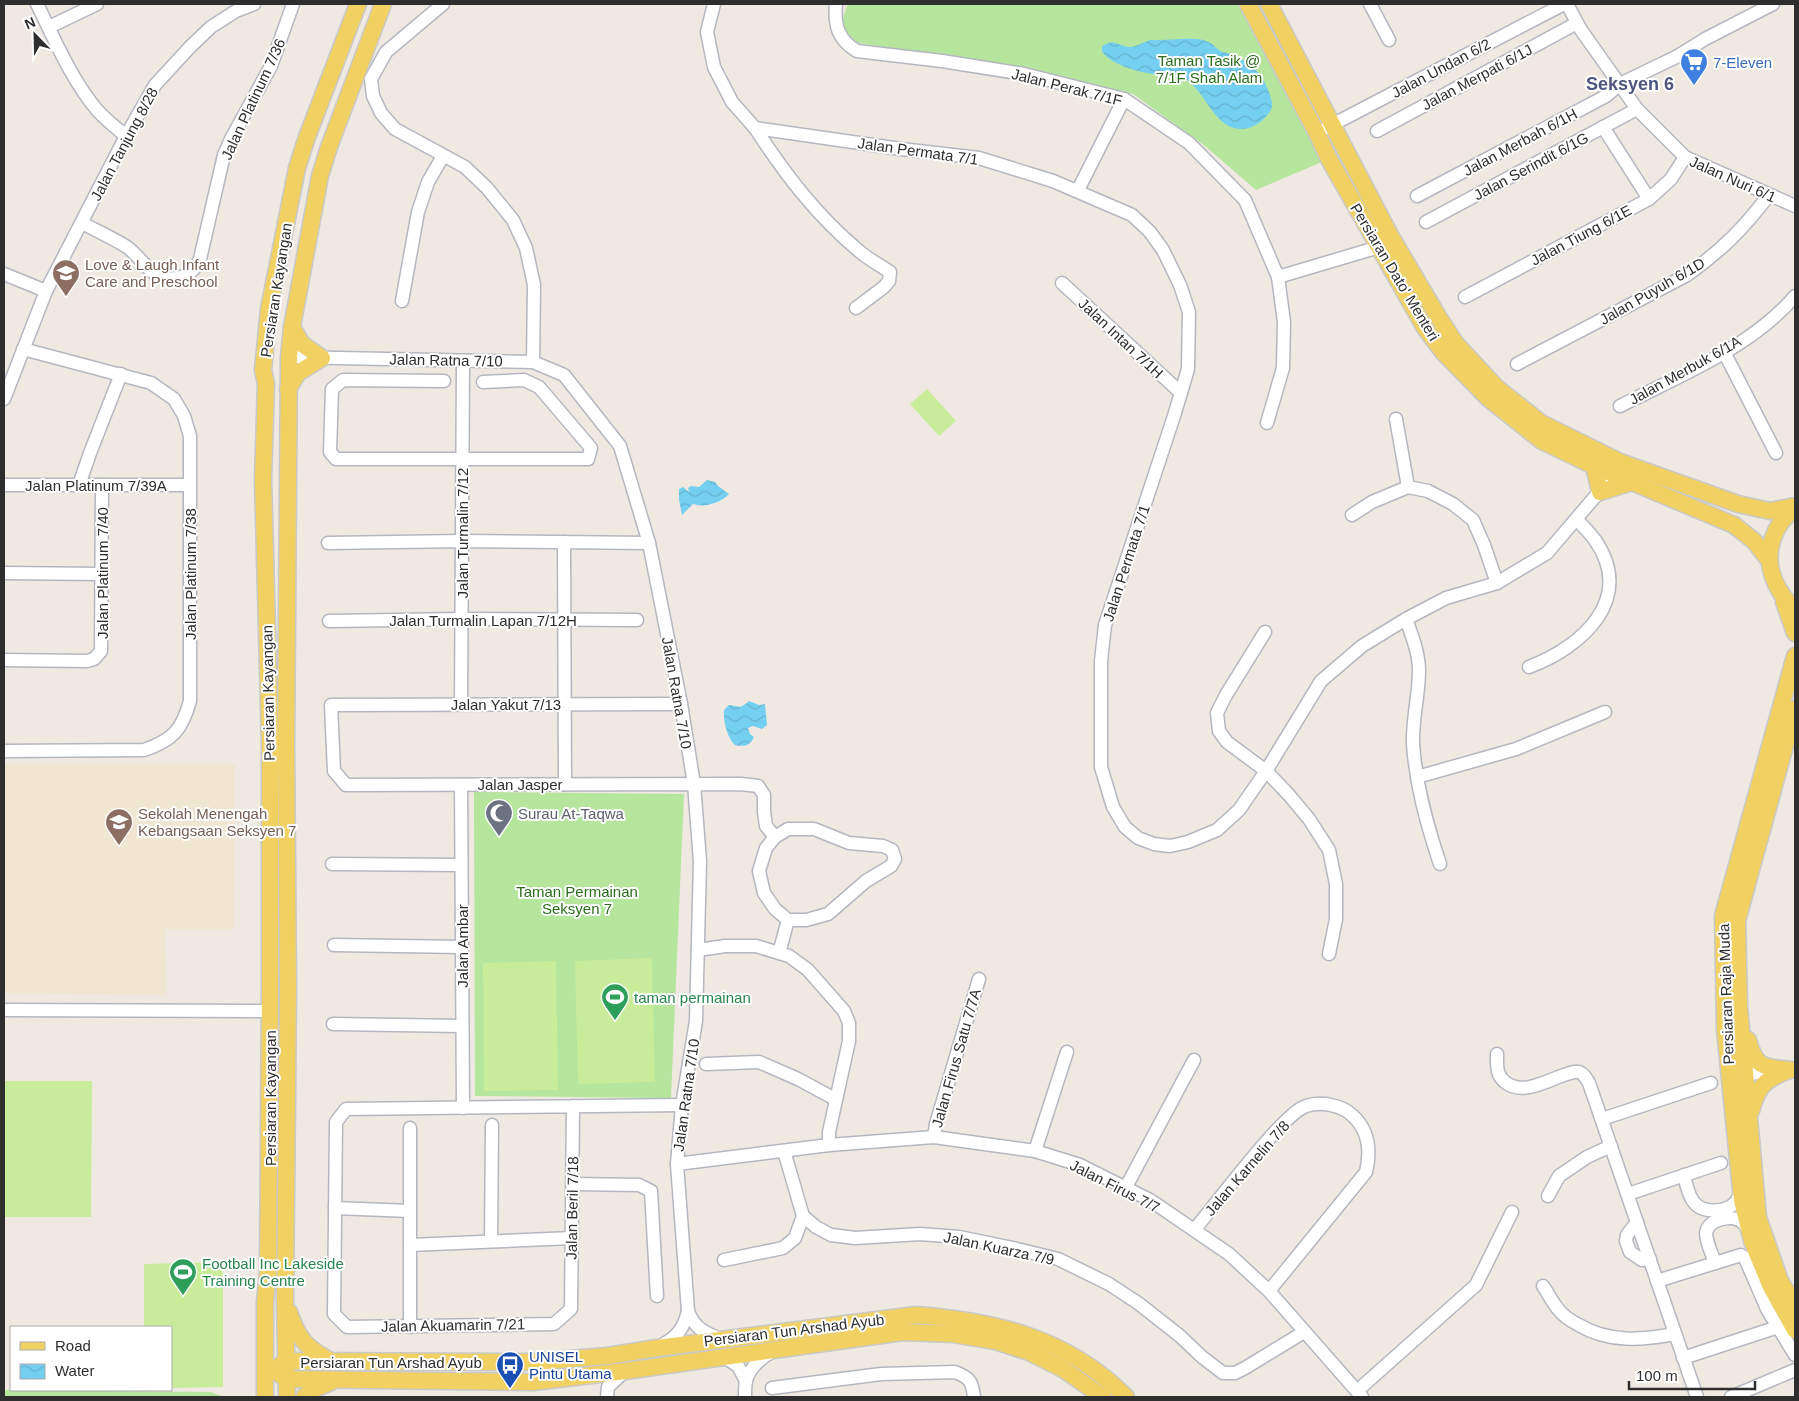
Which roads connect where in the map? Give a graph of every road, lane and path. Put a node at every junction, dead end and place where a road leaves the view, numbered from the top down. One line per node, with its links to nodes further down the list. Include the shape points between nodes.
1 (37, 4): 16 (street)
2 (97, 4): 16 (street)
3 (254, 4): 26 (street, Jalan Tanjung 8/28, via 211,27 190,47 156,85)
4 (293, 4): 35 (street, Jalan Platinum 7/36, via 271,66 224,156 196,269 172,280 159,277 128,248)
5 (358, 4): 39 (main road, Persiaran Kayangan, via 297,168)
6 (384, 4): 46 (main road, Persiaran Kayangan, via 320,176)
7 (443, 4): 27 (street, via 386,52 371,79 373,96 395,129)
8 (714, 4): 23 (street, via 707,32 714,67 732,102)
9 (836, 4): 19 (street, Jalan Perak 7/1F, via 834,20 840,35 857,51 1024,74)
10 (1248, 4): 25 (main road, Persiaran Dato' Menteri)
11 (1269, 4): 21 (main road, Persiaran Dato' Menteri)
12 (1370, 4): 17 (street)
13 (1566, 4): 15 (street, Jalan Nuri 6/1); 21 (street, Jalan Undan 6/2)
14 (1773, 4): 18 (street, Jalan Merbah 6/1H)
15 (1577, 23): 18 (street, Jalan Nuri 6/1); 24 (street, Jalan Merpati 6/1J)
16 (49, 27): 26 (street, via 60,52 91,102)
17 (1389, 40)
18 (1620, 84): 20 (street, Jalan Nuri 6/1); 31 (street, Jalan Merbah 6/1H, via 1606,96)
19 (1124, 99): 29 (street); 38 (street, Jalan Perak 7/1F, via 1189,143 1245,200)
20 (1637, 109): 22 (street, Jalan Serindit 6/1G); 28 (street, Jalan Nuri 6/1)
21 (1332, 125): 25 (street, Jalan Undan 6/2); 67 (main road, Persiaran Dato' Menteri, via 1390,235 1456,344 1496,388 1541,423)
22 (1603, 127): 32 (street); 34 (street, Jalan Serindit 6/1G)
23 (755, 128): 29 (street, Jalan Permata 7/1, via 979,158); 45 (street, via 788,178 816,210 859,251 890,272 884,287)
24 (1376, 131)
25 (1317, 132): 36 (main road, Persiaran Dato' Menteri)
26 (126, 136): 35 (street, Jalan Tanjung 8/28)
27 (443, 156): 43 (street, via 428,182 418,212); 52 (street, via 465,167 487,188 513,220 526,248 534,284)
28 (1685, 157): 30 (street, Jalan Nuri 6/1); 32 (street, Jalan Tiung 6/1E, via 1671,179)
29 (1078, 190): 59 (street, Jalan Permata 7/1, via 1132,215 1163,250 1189,312 1188,369)
30 (1769, 195): 33 (street, Jalan Nuri 6/1); 53 (street, Jalan Puyuh 6/1D, via 1732,239 1687,275)
31 (1417, 196)
32 (1649, 199): 42 (street, Jalan Tiung 6/1E)
33 (1795, 206)
34 (1426, 222)
35 (82, 223): 41 (street, Jalan Tanjung 8/28)
36 (1379, 247): 38 (street); 66 (main road, Persiaran Dato' Menteri, via 1426,328 1462,372 1488,398 1542,441)
37 (4, 274): 41 (street)
38 (1278, 277): 63 (street, Jalan Perak 7/1F, via 1284,322 1283,368)
39 (275, 279): 49 (main road, via 276,346 279,352); 57 (main road, Persiaran Kayangan, via 265,339 263,370)
40 (1062, 283): 59 (street, Jalan Intan 7/1H)
41 (46, 291): 47 (street, Jalan Tanjung 8/28)
42 (1465, 297)
43 (402, 301)
44 (1794, 301): 48 (street, Jalan Merbuk 6/1A)
45 (856, 308)
46 (292, 327): 49 (main road, Persiaran Kayangan); 50 (main road, via 302,344)
47 (23, 349): 54 (street, Jalan Platinum 7/38); 60 (street, Jalan Tanjung 8/28)
48 (1724, 352): 61 (street, Jalan Merbuk 6/1A); 64 (street)
49 (289, 357): 50 (street, Jalan Ratna 7/10); 57 (main road, via 278,362); 58 (main road, Persiaran Kayangan)
50 (322, 358): 51 (street, Jalan Ratna 7/10); 58 (main road, via 298,373)
51 (463, 362): 52 (street, Jalan Ratna 7/10); 65 (street, Jalan Turmalin 7/12)
52 (532, 362): 81 (street, Jalan Ratna 7/10, via 564,375 620,446)
53 (1517, 364)
54 (121, 374): 70 (street); 72 (street, Jalan Platinum 7/38, via 151,383 174,399 190,436)
55 (444, 382): 65 (street, via 343,380 332,389 330,452 336,459)
56 (482, 382): 65 (street, via 524,380 539,387 592,448 588,459)
57 (266, 384): 123 (main road, Persiaran Kayangan, via 263,479 270,744)
58 (288, 389): 170 (main road, Persiaran Kayangan)
59 (1181, 393): 104 (street, Jalan Permata 7/1, via 1105,625 1101,767 1113,807 1125,827 1138,838 1170,846 1217,830 1239,810)
60 (4, 400)
61 (1620, 406)
62 (1396, 419): 73 (street)
63 (1267, 423)
64 (1776, 452)
65 (462, 459): 78 (street, Jalan Turmalin 7/12)
66 (1594, 466): 67 (main road, Persiaran Dato' Menteri); 74 (main road)
67 (1617, 468): 68 (main road, Persiaran Dato' Menteri); 74 (street, Jalan Permata 7/1); 75 (main road, Persiaran Dato' Menteri, via 1738,504 1770,511)
68 (1632, 482): 74 (main road); 82 (main road, Persiaran Dato' Menteri, via 1734,525 1754,541)
69 (4, 485): 70 (street, Jalan Platinum 7/39A)
70 (79, 485): 71 (street, Jalan Platinum 7/39A)
71 (102, 485): 72 (street, Jalan Platinum 7/39A); 84 (street, Jalan Platinum 7/40)
72 (189, 485): 103 (street, Jalan Platinum 7/38, via 190,701 179,729 171,738 144,750)
73 (1408, 487): 76 (street, via 1372,502); 85 (street, via 1428,491 1453,504 1473,520)
74 (1600, 492): 77 (street, Jalan Permata 7/1)
75 (1795, 507): 82 (main road, via 1782,521 1772,540)
76 (1352, 515)
77 (1576, 520): 85 (street, Jalan Permata 7/1, via 1547,553); 97 (street, via 1595,539 1604,554 1609,572 1608,594 1588,632 1549,660)
78 (462, 541): 79 (street); 80 (street); 88 (street, Jalan Turmalin 7/12)
79 (564, 542): 81 (street); 90 (street)
80 (328, 543)
81 (648, 543): 100 (street, Jalan Ratna 7/10)
82 (1769, 560): 86 (main road, via 1772,578)
83 (4, 573): 84 (street)
84 (102, 574): 96 (street, Jalan Platinum 7/40, via 102,642 101,651 94,659)
85 (1497, 583): 89 (street, Jalan Permata 7/1, via 1446,598)
86 (1780, 594): 87 (main road); 94 (main road)
87 (1795, 610)
88 (462, 619): 90 (street, Jalan Turmalin Lapan 7/12H); 92 (street, Jalan Turmalin Lapan 7/12H); 98 (street, Jalan Turmalin 7/12)
89 (1406, 619): 104 (street, Jalan Permata 7/1, via 1362,646 1321,681); 105 (street, via 1419,670 1413,743)
90 (564, 620): 91 (street, Jalan Turmalin Lapan 7/12H); 99 (street)
91 (637, 620)
92 (328, 621)
93 (1265, 632): 104 (street, via 1217,712 1219,731 1227,742)
94 (1795, 633)
95 (1795, 656): 131 (main road, Persiaran Raja Muda, via 1723,916 1725,1029)
96 (4, 660)
97 (1529, 667)
98 (461, 704): 99 (street, Jalan Yakut 7/13); 109 (street, Jalan Yakut 7/13, via 331,705 334,771)
99 (565, 704): 100 (street, Jalan Yakut 7/13); 107 (street)
100 (681, 704): 108 (street, Jalan Ratna 7/10)
101 (1795, 709): 121 (main road, Persiaran Raja Muda, via 1737,921)
102 (1605, 712): 105 (street, via 1516,750)
103 (4, 751)
104 (1266, 771): 119 (street, via 1308,818 1328,850 1336,884 1336,919)
105 (1417, 777): 112 (street, via 1424,814)
106 (461, 784): 107 (street, Jalan Jasper); 109 (street, Jalan Jasper); 113 (street, Jalan Ambar)
107 (565, 784): 108 (street, Jalan Jasper)
108 (694, 784): 110 (street, Jalan Jasper, via 758,786 764,795 766,826); 117 (street, Jalan Ratna 7/10, via 700,861)
109 (346, 785)
110 (775, 837): 114 (street, via 766,848 759,871 764,893); 114 (street, via 788,829 814,829 850,842 883,846 892,850 895,859 828,914 806,920)
111 (332, 864): 113 (street)
112 (1440, 864)
113 (461, 865): 116 (street, Jalan Ambar)
114 (788, 920): 118 (street)
115 (334, 945): 116 (street)
116 (462, 947): 125 (street, Jalan Ambar)
117 (698, 950): 118 (street, via 756,946); 134 (street, Jalan Ratna 7/10, via 696,1021)
118 (779, 953): 133 (street, via 808,970 839,1005 849,1023 849,1041)
119 (1330, 954)
120 (979, 979): 141 (street, Jalan Firus Satu 7/7A)
121 (1739, 1006): 130 (main road, via 1756,1060 1768,1067); 131 (main road, Persiaran Raja Muda)
122 (4, 1010): 123 (street)
123 (270, 1011): 165 (main road, Persiaran Kayangan)
124 (332, 1024): 125 (street)
125 (462, 1026): 136 (street, Jalan Ambar)
126 (1067, 1052): 145 (street)
127 (1497, 1054): 138 (street, via 1497,1073 1516,1088 1527,1088 1580,1072 1589,1083)
128 (1194, 1060): 150 (street)
129 (706, 1064): 133 (street, via 759,1062)
130 (1793, 1069): 131 (street); 137 (main road, via 1765,1082 1756,1093)
131 (1737, 1075): 137 (main road, Persiaran Raja Muda); 151 (main road, Persiaran Raja Muda)
132 (1711, 1083): 138 (street)
133 (835, 1099): 142 (street)
134 (682, 1104): 135 (street); 147 (street, Jalan Ratna 7/10)
135 (573, 1106): 136 (street); 149 (street, Jalan Beril 7/18)
136 (463, 1108): 154 (street, via 346,1109 336,1122)
137 (1749, 1117): 171 (main road, Persiaran Raja Muda, via 1758,1217 1780,1281)
138 (1602, 1119): 143 (street)
139 (492, 1126): 161 (street)
140 (410, 1128): 155 (street)
141 (934, 1137): 142 (street, Jalan Firus 7/7); 145 (street, Jalan Firus 7/7)
142 (829, 1145): 144 (street, Jalan Firus 7/7)
143 (1611, 1146): 152 (street); 153 (street, via 1586,1157 1559,1176)
144 (784, 1151): 147 (street, Jalan Firus 7/7); 157 (street)
145 (1035, 1151): 150 (street, Jalan Firus 7/7, via 1080,1165)
146 (1721, 1162): 148 (street)
147 (677, 1164): 173 (street, Jalan Ratna 7/10)
148 (1684, 1175): 151 (street, via 1690,1195 1702,1209 1710,1211 1728,1207 1736,1202); 152 (street)
149 (573, 1184): 160 (street, Jalan Beril 7/18); 169 (street, via 639,1185 652,1191)
150 (1126, 1187): 158 (street, Jalan Firus 7/7)
151 (1741, 1191): 159 (main road, Persiaran Raja Muda)
152 (1628, 1194): 166 (street)
153 (1548, 1196)
154 (335, 1208): 155 (street); 174 (street, Jalan Akuamarin 7/21, via 334,1314 347,1326)
155 (410, 1211): 162 (street)
156 (1512, 1212): 194 (street, via 1476,1285)
157 (803, 1216): 163 (street, via 794,1238 783,1248); 177 (street, Jalan Kuarza 7/9, via 831,1235 855,1238 920,1234 959,1237 1058,1259 1109,1284 1138,1303 1222,1373 1234,1373 1245,1368)
158 (1194, 1230): 168 (street, Jalan Firus 7/7, via 1229,1254); 168 (street, Jalan Karnelin 7/8, via 1283,1123 1305,1106 1329,1104 1351,1114 1363,1127 1369,1145 1366,1172)
159 (1750, 1233): 164 (street, via 1742,1221 1735,1218 1712,1223 1706,1234); 176 (main road, Persiaran Raja Muda, via 1770,1285)
160 (572, 1238): 161 (street); 172 (street, Jalan Beril 7/18)
161 (492, 1241): 162 (street)
162 (410, 1245): 174 (street)
163 (724, 1260)
164 (1715, 1263): 166 (street); 175 (street, via 1741,1255 1745,1258 1756,1288)
165 (268, 1273): 186 (main road); 195 (main road, Persiaran Kayangan)
166 (1657, 1281): 178 (street)
167 (1543, 1286): 178 (street, via 1558,1310 1597,1335 1648,1339)
168 (1269, 1291): 177 (street, Jalan Firus 7/7)
169 (657, 1296)
170 (285, 1301): 185 (main road, via 304,1343); 186 (main road, Persiaran Kayangan)
171 (1795, 1305)
172 (572, 1309): 174 (street, Jalan Akuamarin 7/21, via 554,1324)
173 (688, 1311): 179 (street, via 698,1329); 180 (street, Jalan Ratna 7/10, via 675,1337)
174 (410, 1327)
175 (1778, 1327): 182 (street); 184 (street)
176 (1795, 1330)
177 (1304, 1332): 194 (street, Jalan Firus 7/7)
178 (1676, 1334): 184 (street)
179 (723, 1339): 180 (main road, Persiaran Tun Arshad Ayub); 202 (main road, Persiaran Tun Arshad Ayub, via 916,1315 956,1318 998,1326 1041,1340 1074,1356)
180 (657, 1348): 185 (main road, Persiaran Tun Arshad Ayub, via 534,1362)
181 (780, 1348): 183 (main road, Persiaran Tun Arshad Ayub); 191 (street, via 759,1361); 201 (main road, Persiaran Tun Arshad Ayub, via 903,1332 953,1334 995,1341 1029,1352 1063,1370)
182 (1795, 1355)
183 (723, 1356): 188 (main road, Persiaran Tun Arshad Ayub); 191 (street, via 738,1366)
184 (1683, 1358): 203 (street)
185 (332, 1362): 186 (main road, Persiaran Tun Arshad Ayub)
186 (282, 1370): 190 (main road, Persiaran Tun Arshad Ayub); 196 (main road); 197 (main road, Persiaran Kayangan)
187 (1795, 1370): 204 (street)
188 (625, 1371): 189 (main road, Persiaran Tun Arshad Ayub); 193 (street)
189 (593, 1375): 190 (main road, Persiaran Tun Arshad Ayub, via 533,1382); 193 (street)
190 (335, 1380): 198 (main road)
191 (746, 1381): 199 (street)
192 (772, 1388): 200 (street, via 881,1374 955,1372 966,1376)
193 (608, 1392)
194 (1359, 1394)
195 (265, 1397)
196 (274, 1397)
197 (287, 1397)
198 (304, 1397)
199 (745, 1397)
200 (974, 1397)
201 (1102, 1397)
202 (1126, 1397)
203 (1697, 1397)
204 (1731, 1397)

